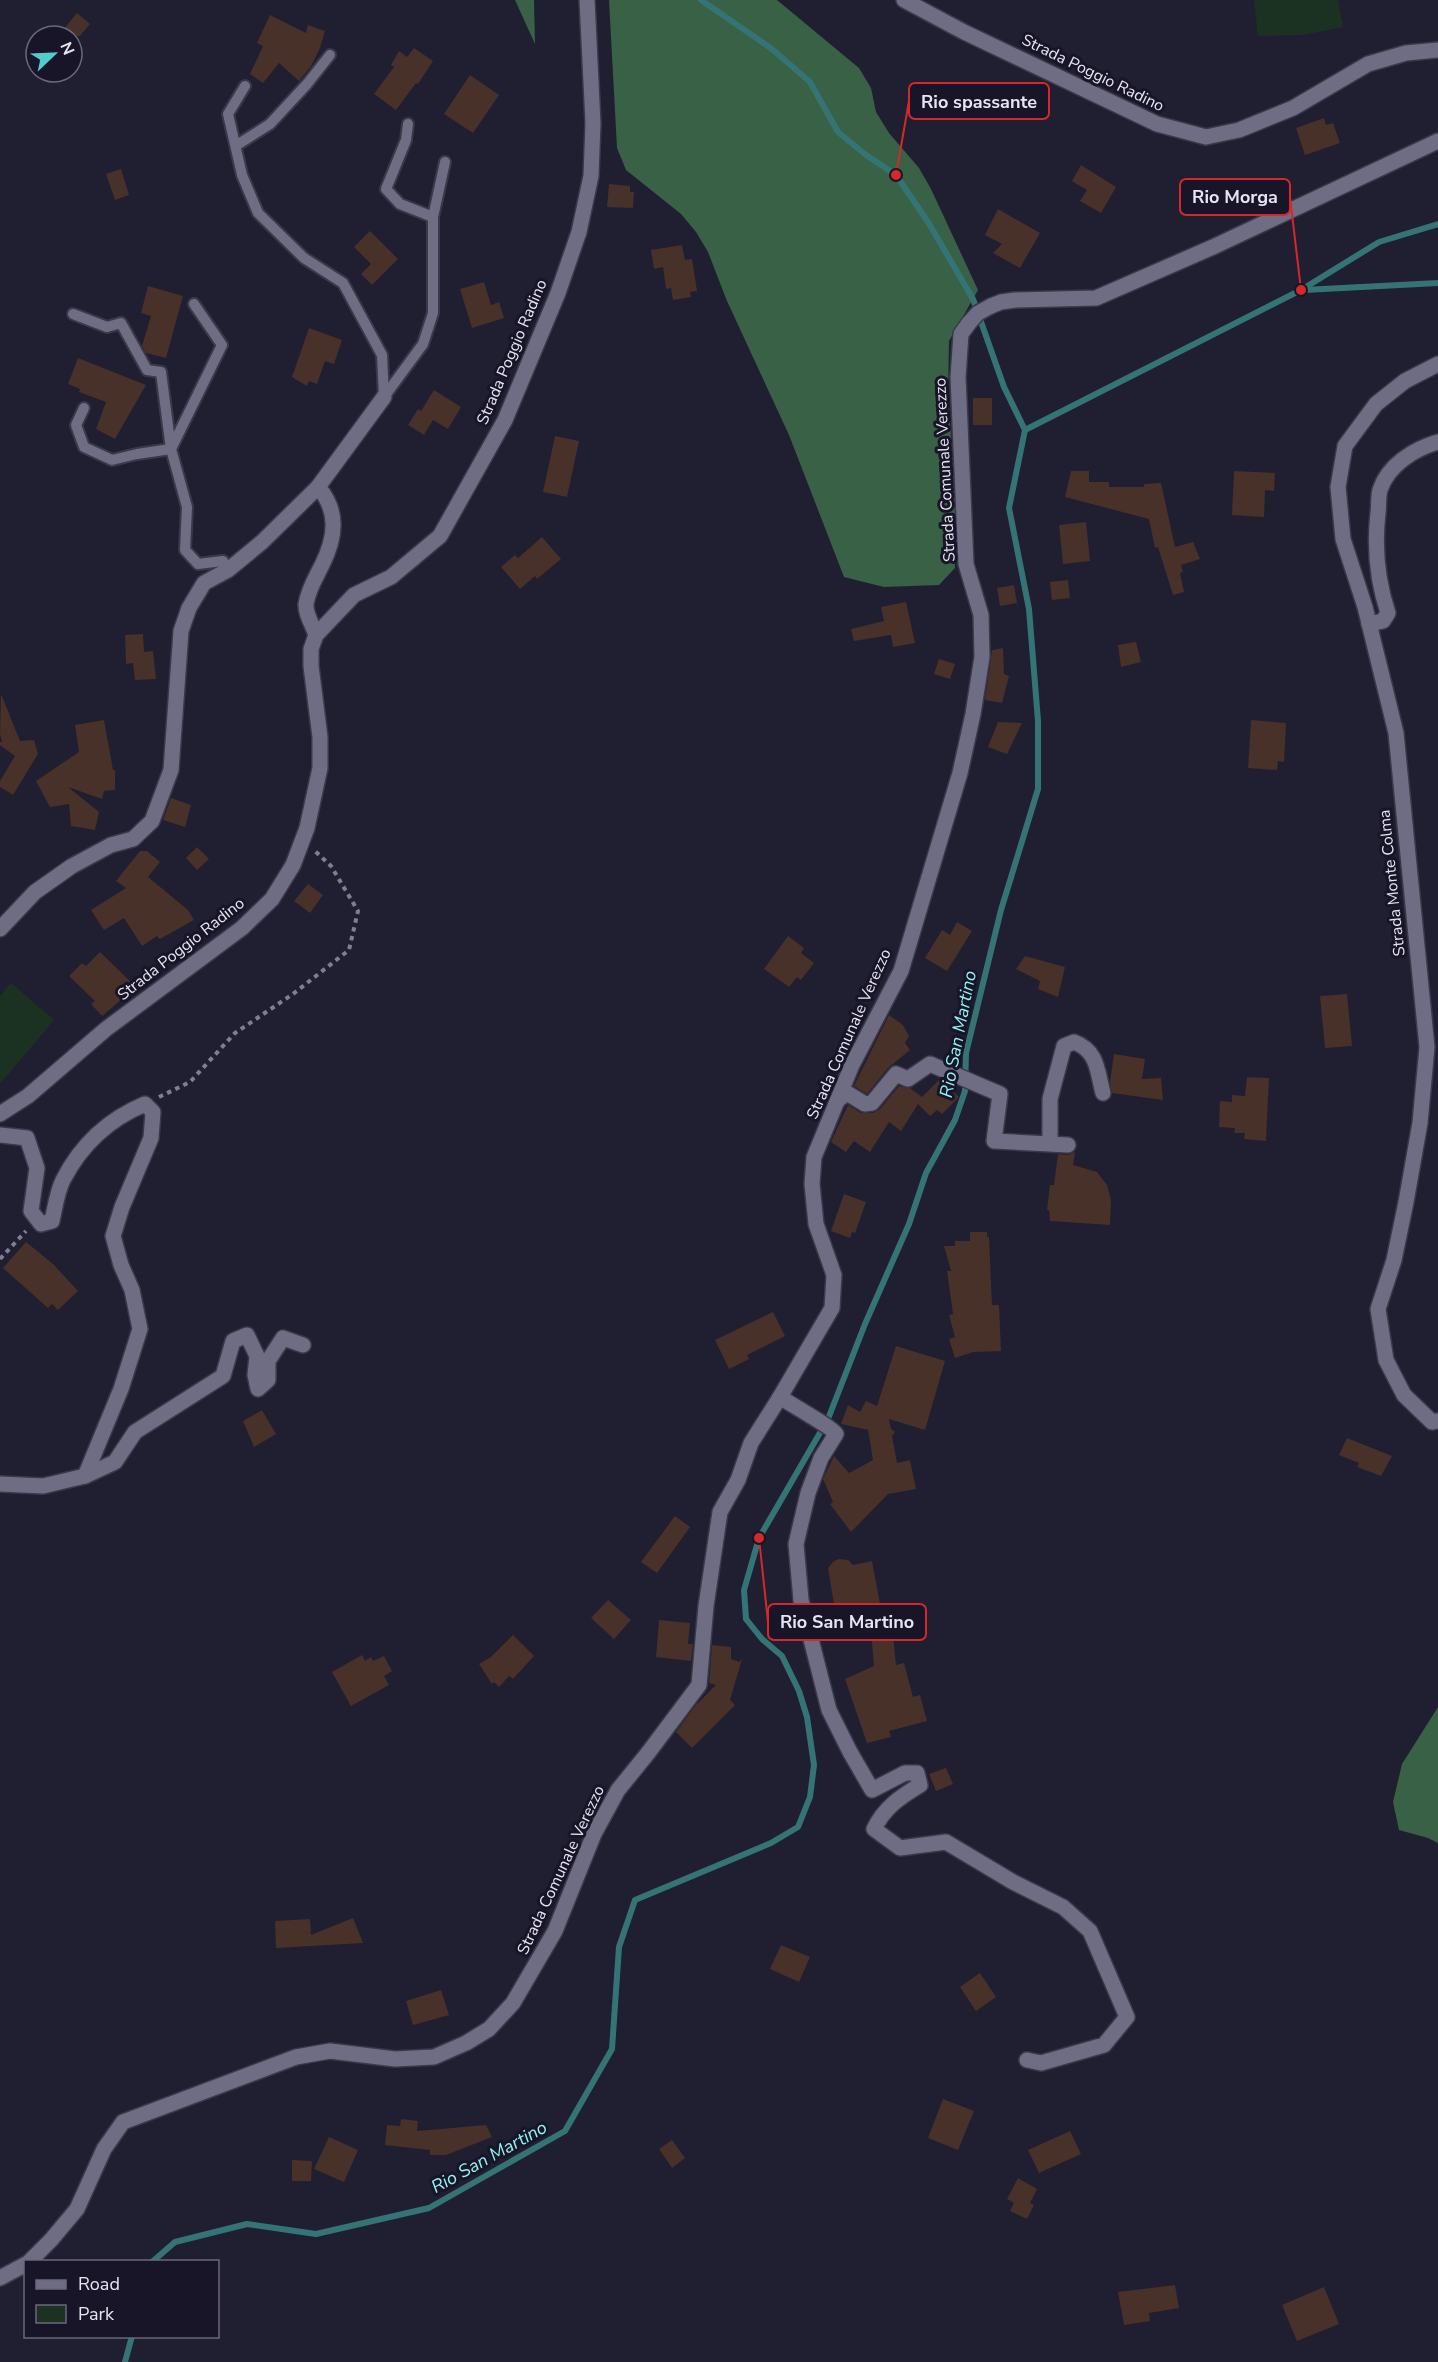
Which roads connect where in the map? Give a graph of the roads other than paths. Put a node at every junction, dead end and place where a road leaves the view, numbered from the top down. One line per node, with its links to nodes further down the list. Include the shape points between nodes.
1 (587, 0): 21 (street, Strada Poggio Radino, via 593,123 591,176 579,232 558,293 505,420 440,536 392,577 354,594)
2 (904, 0): 3 (street, Strada Poggio Radino, via 1157,124 1206,137 1239,130 1293,108 1368,64 1406,52)
3 (1438, 50)
4 (330, 55): 8 (lane, via 270,124)
5 (245, 86): 8 (lane, via 228,114)
6 (408, 124): 10 (lane, via 406,140 386,189 400,204)
7 (1438, 141): 24 (street, Strada Comunale Verezzo, via 1096,298 1001,302 978,313 961,334 958,377 966,564 981,615 982,657 975,703 960,773 901,971)
8 (237, 145): 14 (lane, via 242,175 258,213 304,258 343,283 382,356)
9 (445, 162): 10 (lane)
10 (433, 217): 14 (lane, via 433,313 423,344)
11 (194, 304): 17 (lane, via 222,345)
12 (73, 314): 17 (lane, via 107,327 121,323 147,370 161,372)
13 (1438, 364): 20 (street, Strada Monte Colma, via 1405,381 1376,404 1346,446 1338,487 1343,539)
14 (384, 397): 18 (street)
15 (84, 408): 17 (lane, via 76,425 84,447 112,460)
16 (1438, 442): 20 (street, via 1421,447 1396,465 1380,490 1375,540 1380,588 1388,613 1383,621)
17 (171, 449): 19 (lane, via 187,507 185,550 198,564 223,561)
18 (318, 487): 19 (street); 21 (street, via 329,499 334,516 332,541 306,606)
19 (228, 570): 22 (street, via 204,583 181,631 171,770 152,821 133,839 111,845 72,866 35,892)
20 (1369, 624): 31 (street, Strada Monte Colma, via 1396,733 1426,1047 1420,1123 1407,1202 1378,1309 1386,1360 1404,1395 1432,1422)
21 (316, 635): 25 (street, Strada Poggio Radino, via 311,666 320,768 303,840 272,899 242,928)
22 (0, 929)
23 (1103, 1093): 27 (street, via 1094,1057 1086,1046 1074,1042 1064,1046 1050,1099)
24 (837, 1101): 27 (street, via 847,1094 864,1104 872,1102 896,1074 908,1079 930,1064 1000,1094 994,1141); 30 (street, Strada Comunale Verezzo, via 814,1157 812,1184 816,1224 834,1275 832,1308)
25 (0, 1114)
26 (0, 1135): 32 (street, via 27,1138 37,1168 32,1211 42,1224 52,1221 63,1181 90,1139 145,1104 153,1112 151,1138 113,1236 132,1290 140,1329 121,1389)
27 (1050, 1143): 28 (street)
28 (1068, 1145)
29 (303, 1345): 32 (street, via 283,1338 268,1361 268,1380 258,1389 257,1356 247,1335 233,1341 223,1376 135,1432 115,1462)
30 (780, 1397): 34 (street, via 836,1434 821,1458 808,1493 796,1544 804,1611 829,1710 872,1791 905,1773 917,1773 920,1785 898,1798 881,1815 874,1829 900,1848 946,1842 1063,1907 1090,1931 1127,2017 1104,2045 1041,2063); 35 (street, Strada Comunale Verezzo, via 751,1443 738,1480 720,1512 699,1684 618,1790 594,1834 555,1931 513,2003 489,2029 434,2057 395,2058 330,2051 296,2057 123,2122 104,2149 77,2209)
31 (1438, 1421)
32 (85, 1476): 33 (street, via 43,1486)
33 (0, 1484)
34 (1027, 2060)
35 (30, 2260)
36 (24, 2265): 37 (street, Strada Comunale Verezzo)
37 (0, 2278)

